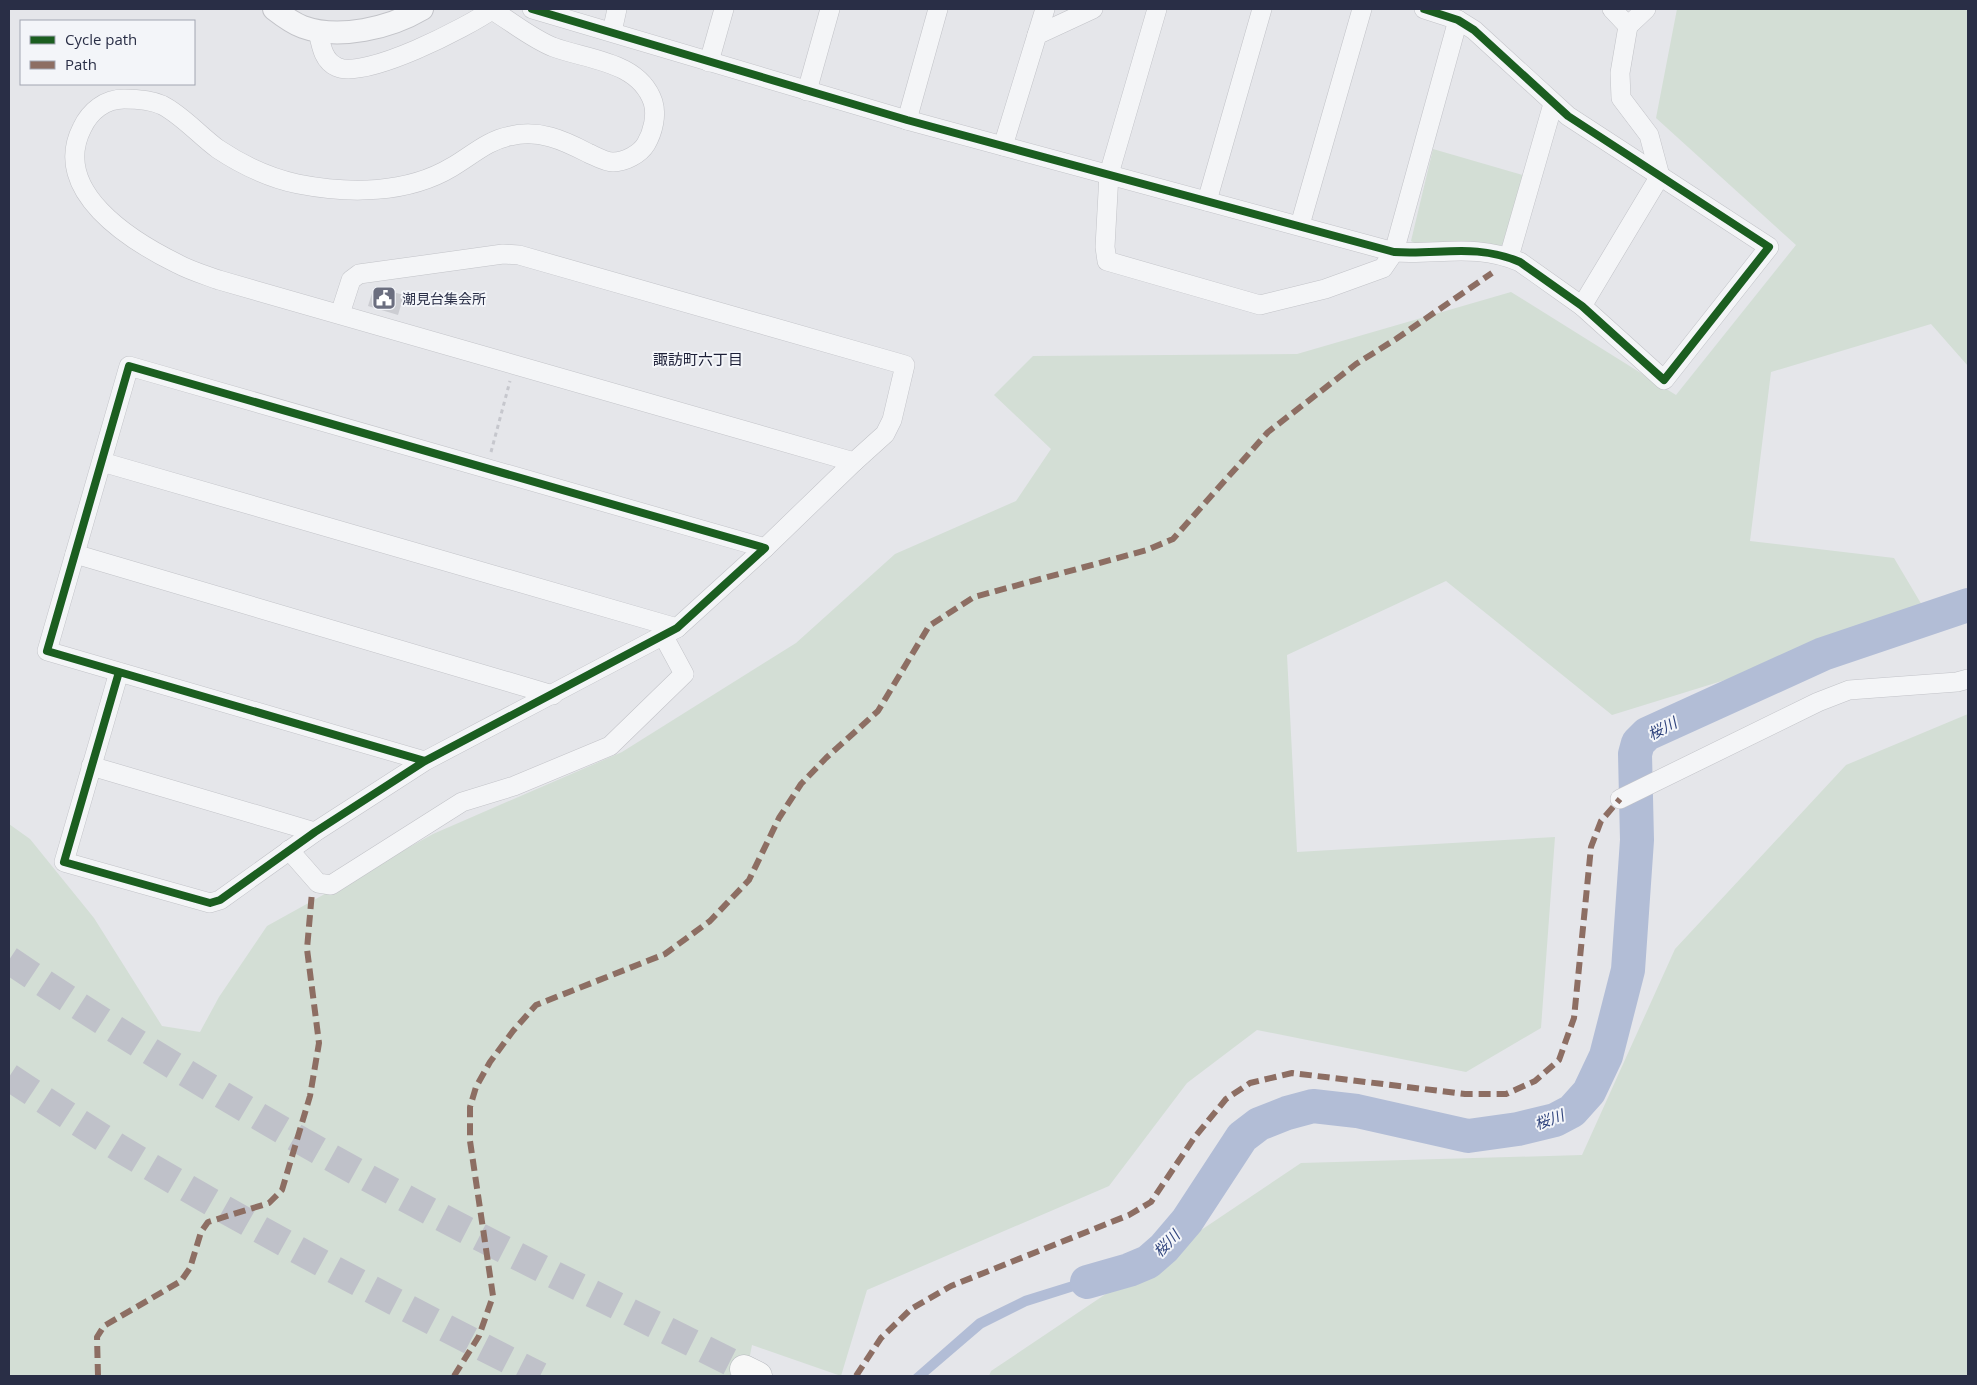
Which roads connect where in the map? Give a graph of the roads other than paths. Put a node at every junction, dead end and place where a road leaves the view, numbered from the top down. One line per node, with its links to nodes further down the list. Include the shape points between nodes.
1 (274, 9): 19 (street, via 302,27)
2 (422, 9): 19 (street, via 374,29)
3 (496, 9): 19 (street, via 431,44 362,69 336,67 324,56); 34 (street, via 533,37 624,69 638,78 649,90 656,110 645,146 628,159 612,162 546,135 508,136 414,184 373,190 332,189 296,183 247,166 162,105 120,99 102,105 83,126 74,156 80,182 99,211 135,240 179,265 218,280)
4 (532, 9): 20 (street)
5 (617, 9): 20 (street)
6 (724, 9): 22 (street)
7 (830, 9): 23 (street)
8 (938, 9): 25 (street)
9 (1044, 9): 21 (street)
10 (1092, 9): 21 (street)
11 (1157, 9): 27 (street)
12 (1262, 9): 29 (street)
13 (1362, 9): 30 (street)
14 (1424, 9): 17 (street)
15 (1612, 9): 18 (street)
16 (1646, 9): 18 (street)
17 (1458, 20): 24 (street, via 1474,30); 31 (street)
18 (1628, 26): 28 (street, via 1620,73 1621,98 1649,135)
19 (318, 31)
20 (612, 32): 22 (street)
21 (1037, 35): 26 (street)
22 (709, 62): 23 (street)
23 (806, 91): 25 (street)
24 (1553, 104): 28 (street); 32 (street)
25 (907, 120): 26 (street)
26 (1003, 146): 27 (street)
27 (1110, 174): 29 (street); 31 (street, via 1105,238 1107,261 1260,305 1325,289 1383,268)
28 (1660, 176): 33 (street); 33 (street, via 1769,247 1664,380)
29 (1207, 201): 30 (street)
30 (1300, 225): 31 (street)
31 (1394, 252): 32 (street, via 1418,254 1458,250)
32 (1509, 257): 33 (street)
33 (1582, 306)
34 (340, 314): 36 (street); 36 (street, via 351,280 359,274 503,254 519,255 905,365 892,420 885,434)
35 (102, 462): 37 (street, via 129,366); 38 (street); 39 (street)
36 (854, 462): 37 (street)
37 (765, 548): 39 (street)
38 (75, 554): 40 (street, via 47,651); 42 (street)
39 (670, 632): 42 (street); 47 (street, via 684,674 610,746 514,786 462,802 331,885 318,883)
40 (119, 672): 43 (street); 44 (street)
41 (1968, 679): 45 (street, via 1849,690)
42 (553, 695): 43 (street)
43 (425, 761): 46 (street)
44 (91, 766): 46 (street); 47 (street, via 64,862 210,903 220,900)
45 (1620, 799)
46 (315, 832): 47 (street)
47 (288, 850)

